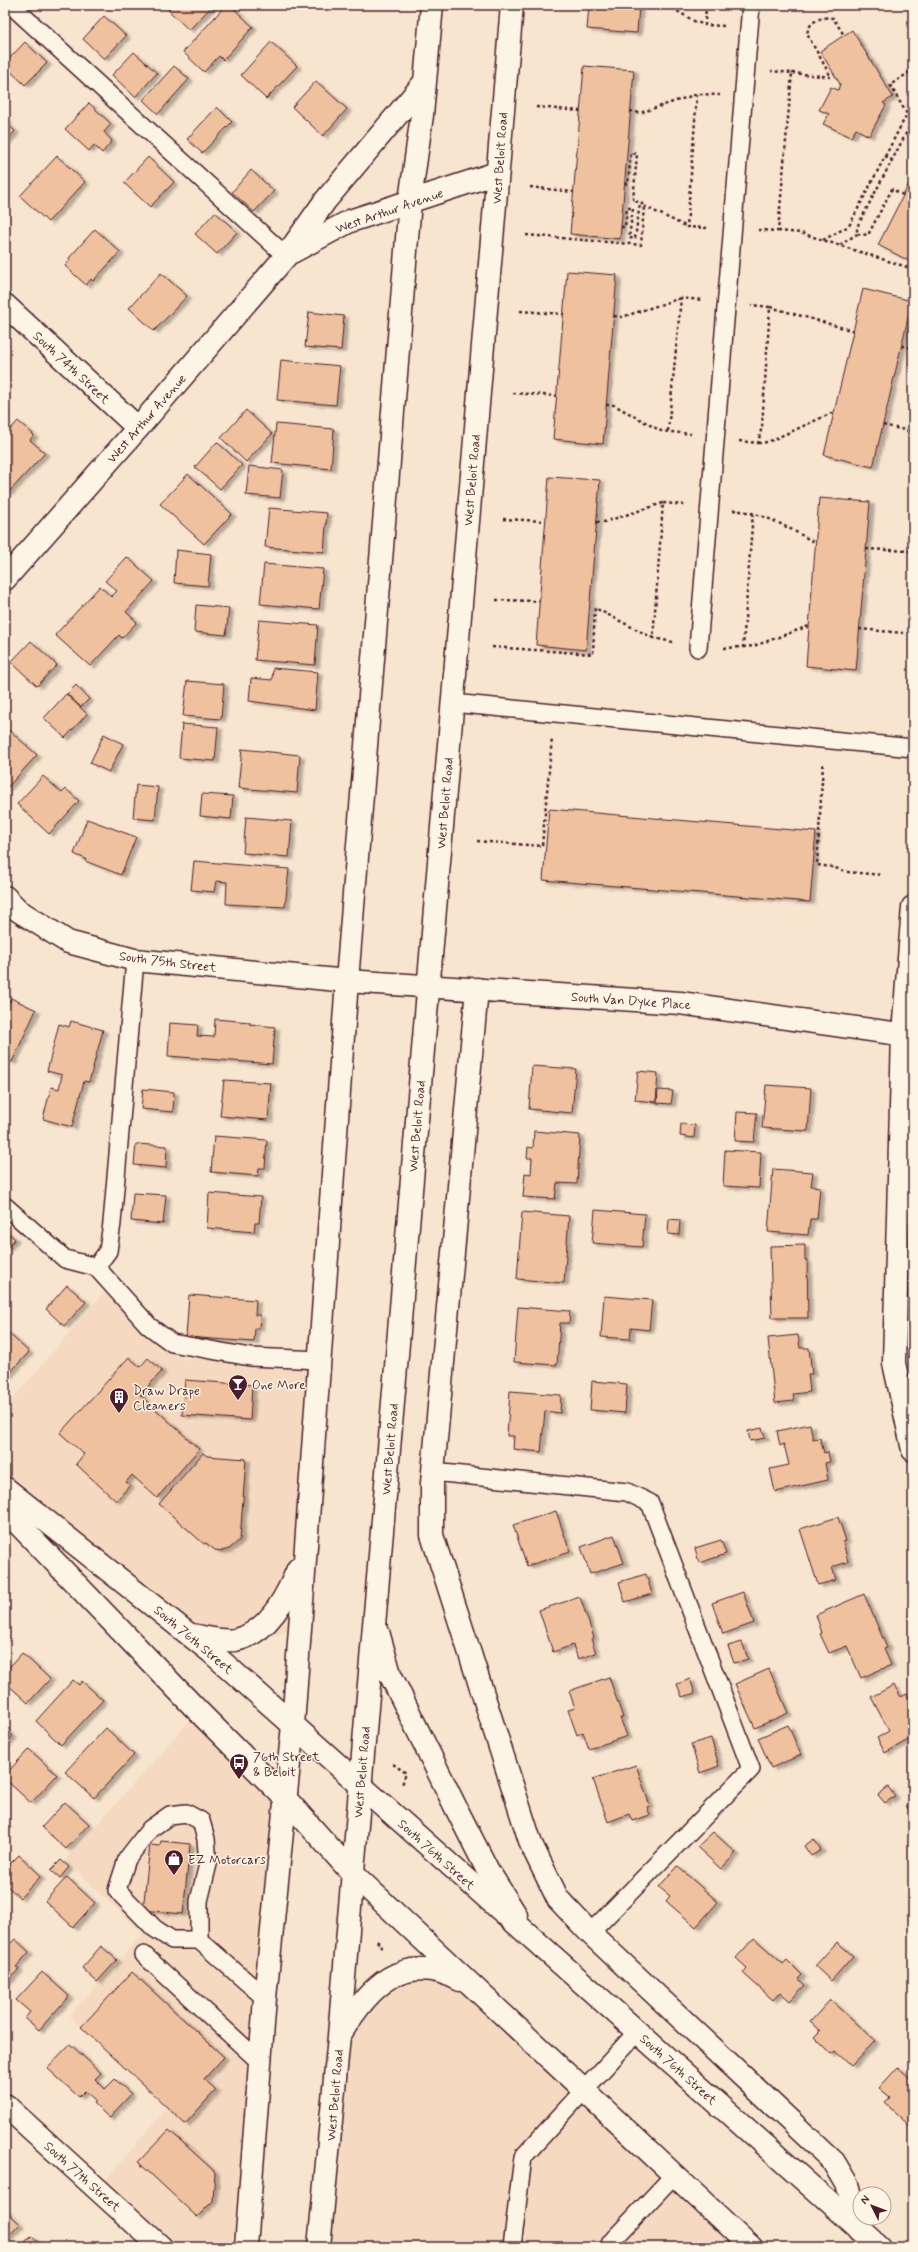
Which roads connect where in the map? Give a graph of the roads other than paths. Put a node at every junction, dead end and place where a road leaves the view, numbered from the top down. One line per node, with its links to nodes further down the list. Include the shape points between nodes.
1 (11, 5): 8 (lane)
2 (432, 5): 5 (main road)
3 (512, 5): 6 (main road, West Beloit Road)
4 (751, 5): 12 (lane)
5 (424, 83): 7 (main road); 8 (main road, West Arthur Avenue, via 325,201)
6 (497, 173): 7 (main road, West Arthur Avenue); 13 (main road, West Beloit Road)
7 (410, 202): 8 (main road, West Arthur Avenue, via 329,230); 18 (main road)
8 (286, 256): 10 (main road, West Arthur Avenue)
9 (5, 305): 10 (main road, South 74th Street)
10 (138, 428): 11 (main road, West Arthur Avenue)
11 (5, 579)
12 (698, 648)
13 (452, 703): 14 (lane); 19 (main road, West Beloit Road)
14 (913, 748)
15 (5, 898): 17 (main road, South 75th Street, via 20,911 68,942)
16 (913, 907): 21 (main road)
17 (135, 960): 18 (main road, South 75th Street); 23 (lane, via 112,1223 108,1251)
18 (347, 981): 19 (main road, South Van Dyke Place); 24 (main road)
19 (428, 986): 20 (main road, South Van Dyke Place); 30 (main road, West Beloit Road)
20 (477, 989): 21 (main road, South Van Dyke Place, via 680,1003); 26 (main road)
21 (908, 1035): 25 (main road, via 894,1363)
22 (5, 1206): 23 (lane, via 65,1259)
23 (96, 1267): 24 (lane, via 149,1326 172,1343 250,1357)
24 (321, 1360): 29 (main road)
25 (913, 1450)
26 (433, 1472): 36 (main road, via 432,1535 531,1844 558,1899); 36 (lane, via 627,1492 650,1503 751,1769)
27 (5, 1488): 31 (main road, South 76th Street)
28 (5, 1510): 34 (main road)
29 (306, 1551): 31 (main road, via 289,1593 279,1609 249,1635 236,1640 224,1640); 32 (main road)
30 (374, 1616): 33 (main road, West Beloit Road); 37 (main road, via 383,1654 405,1705 487,1869)
31 (190, 1634): 32 (main road, South 76th Street)
32 (293, 1725): 33 (main road, South 76th Street); 34 (main road)
33 (360, 1785): 35 (main road, West Beloit Road); 37 (main road, South 76th Street)
34 (286, 1799): 35 (main road); 41 (main road)
35 (352, 1873): 40 (main road); 43 (main road, West Beloit Road)
36 (590, 1933): 48 (main road, via 834,2162 847,2184)
37 (531, 1937): 42 (main road, South 76th Street)
38 (199, 1940): 38 (lane, via 198,1901 208,1864 206,1839 201,1821 186,1813 170,1815 150,1828 127,1859 117,1890 154,1928 172,1940); 41 (lane)
39 (144, 1955): 44 (lane)
40 (476, 1989): 43 (main road, via 431,1968 397,1974 372,1991 356,2009); 45 (main road)
41 (265, 1998): 44 (main road)
42 (638, 2032): 45 (lane); 48 (main road, South 76th Street)
43 (339, 2036): 51 (main road, West Beloit Road)
44 (260, 2062): 50 (main road)
45 (584, 2089): 47 (main road); 52 (lane, via 523,2157)
46 (5, 2105): 49 (main road, South 77th Street)
47 (674, 2175): 53 (lane); 54 (main road)
48 (859, 2230): 55 (main road, South 76th Street)
49 (161, 2247)
50 (246, 2247)
51 (319, 2247)
52 (512, 2247)
53 (609, 2247)
54 (751, 2247)
55 (878, 2247)

